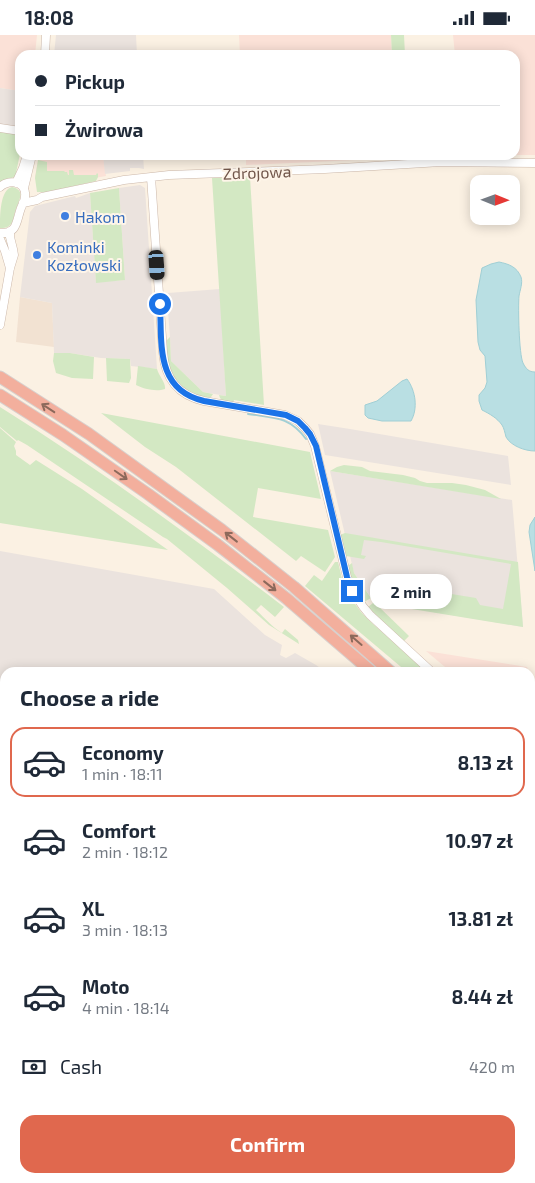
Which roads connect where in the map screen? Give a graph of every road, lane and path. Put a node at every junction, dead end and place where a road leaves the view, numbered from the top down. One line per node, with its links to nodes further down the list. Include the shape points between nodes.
1 (46, 35): 2 (street)
2 (44, 50)
3 (0, 128): 4 (street)
4 (15, 130)
5 (25, 160): 9 (street)
6 (31, 160): 11 (street)
7 (535, 163): 8 (street, Zdrojowa, via 441,161)
8 (151, 177): 12 (street, Zdrojowa); 23 (street, via 166,370 175,385 198,400 282,414 305,428 316,446 352,591 370,615)
9 (16, 183): 10 (street, via 6,182); 11 (street)
10 (0, 187)
11 (24, 190): 12 (street); 13 (street)
12 (42, 197): 13 (street, Zdrojowa)
13 (24, 203): 14 (street, via 15,227)
14 (10, 231): 15 (street); 17 (street, via 14,252)
15 (0, 233)
16 (0, 239): 17 (street)
17 (10, 268): 18 (street)
18 (0, 325)
19 (0, 377): 22 (highway, one-way to 19, via 294,587 222,530 89,434)
20 (0, 395): 21 (highway, one-way to 21, via 63,435 218,545)
21 (366, 667)
22 (385, 667)
23 (426, 667)

